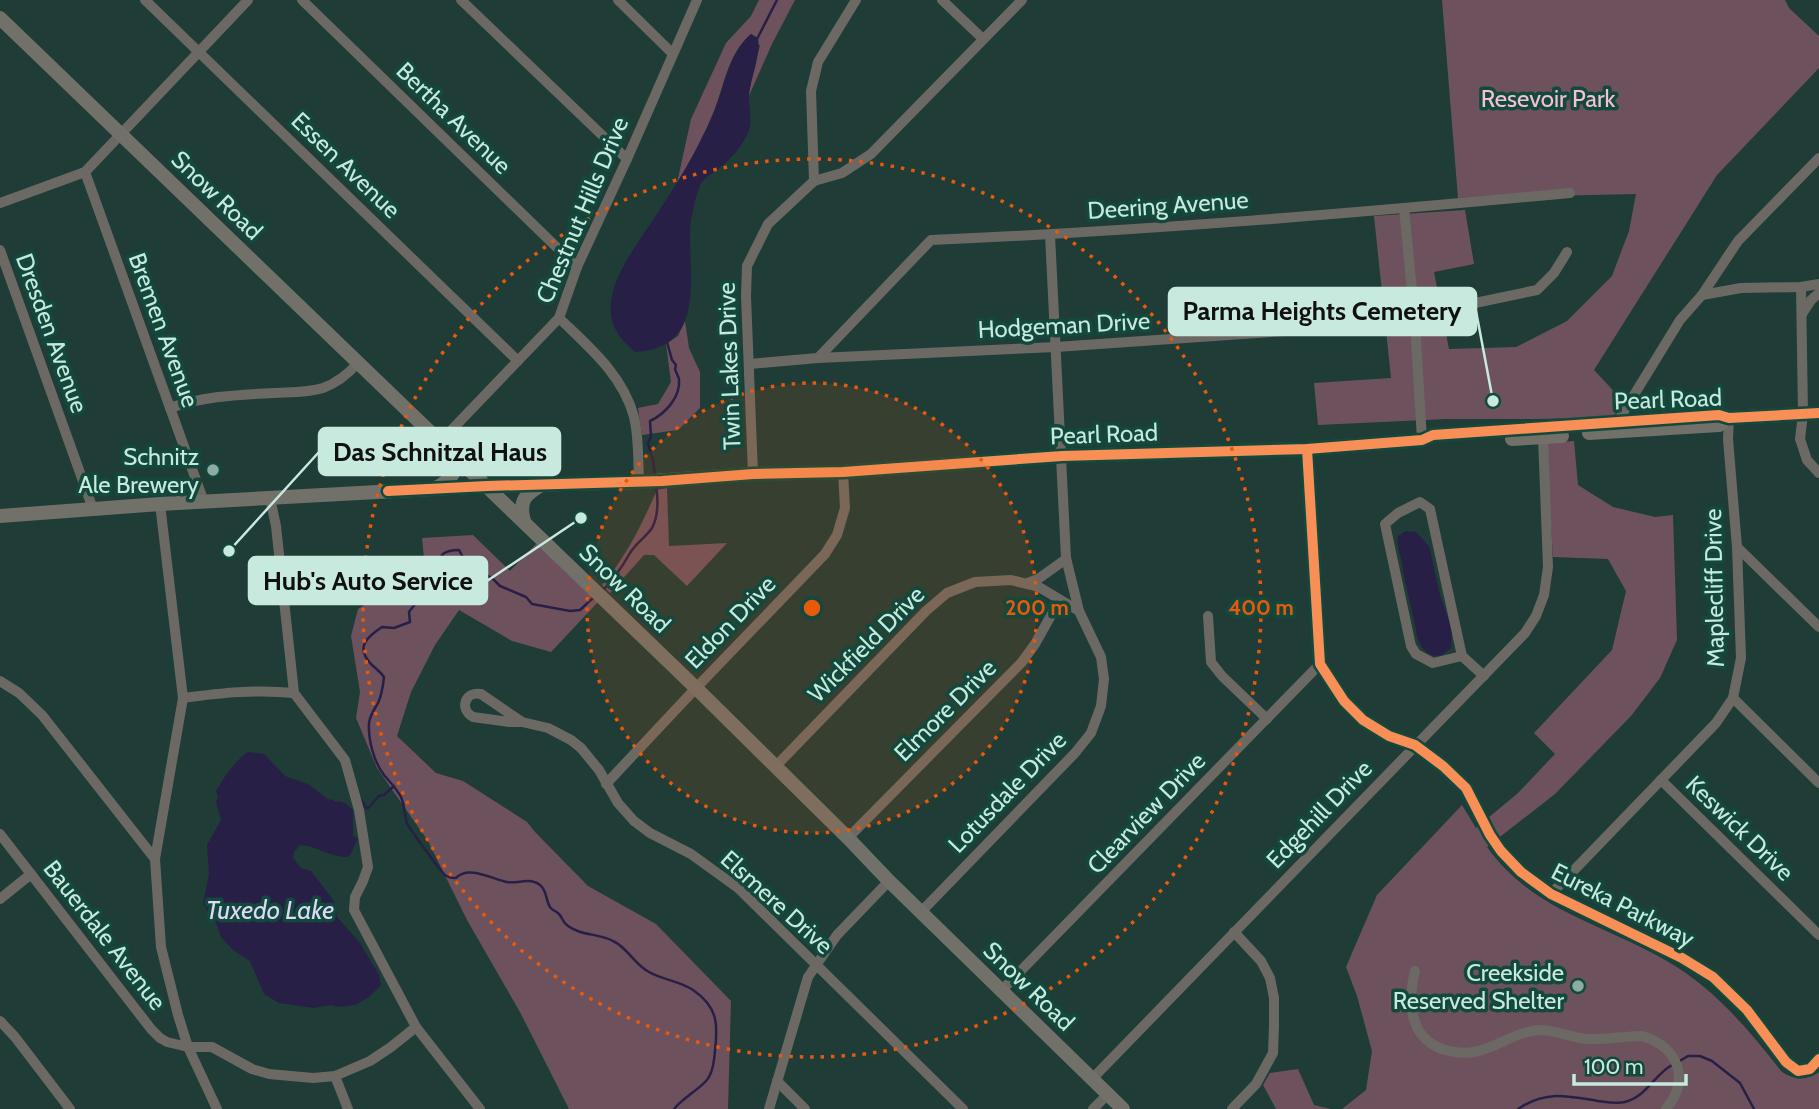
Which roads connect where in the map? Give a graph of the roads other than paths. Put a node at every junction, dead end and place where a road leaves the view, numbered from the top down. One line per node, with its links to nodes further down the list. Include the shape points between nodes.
1 (145, 0): 12 (street, Essen Avenue)
2 (248, 0): 12 (street)
3 (302, 0): 25 (street, Bertha Avenue)
4 (461, 0): 16 (street)
5 (618, 0): 13 (street)
6 (697, 0): 13 (street, Chestnut Hills Drive)
7 (856, 0): 18 (street, via 815,71 811,91)
8 (942, 0): 11 (street)
9 (1022, 0): 11 (street)
10 (0, 18): 14 (main road, Snow Road)
11 (982, 39): 18 (street, via 871,154 842,173)
12 (198, 51): 14 (street); 35 (street, Essen Avenue)
13 (672, 53): 16 (street, Chestnut Hills Drive)
14 (121, 133): 17 (street); 36 (main road, Snow Road)
15 (1819, 158): 29 (street, via 1738,242)
16 (627, 159): 25 (street, Chestnut Hills Drive)
17 (85, 172): 20 (street); 38 (street, Bremen Avenue)
18 (814, 181): 37 (street, Twin Lakes Drive, via 768,224 747,266)
19 (1570, 193): 21 (street, Deering Avenue)
20 (0, 203)
21 (1404, 208): 22 (street, Deering Avenue); 32 (street)
22 (1050, 235): 33 (street, Lotusdale Drive); 34 (street, Deering Avenue, via 931,240)
23 (0, 250): 59 (street, Dresden Avenue)
24 (1567, 252): 32 (street, Hodgeman Drive, via 1537,290)
25 (577, 267): 31 (street, Chestnut Hills Drive)
26 (1819, 284): 27 (street)
27 (1801, 286): 29 (street); 30 (street)
28 (1819, 293): 30 (street)
29 (1702, 295): 42 (street, via 1680,320)
30 (1802, 314): 40 (street)
31 (559, 318): 35 (street, Chestnut Hills Drive); 52 (street, via 605,363 625,393)
32 (1415, 322): 33 (street, Hodgeman Drive); 44 (street)
33 (1056, 347): 34 (street, Hodgeman Drive); 48 (street, Lotusdale Drive)
34 (818, 358): 37 (street, Hodgeman Drive)
35 (518, 361): 45 (street, Chestnut Hills Drive)
36 (358, 363): 38 (street, via 324,388 217,396); 45 (main road, Snow Road)
37 (749, 364): 51 (street, Twin Lakes Drive)
38 (170, 408): 57 (street, Bremen Avenue)
39 (1819, 413): 40 (main road, Pearl Road)
40 (1803, 414): 41 (main road, Pearl Road); 50 (street, via 1800,439 1807,460)
41 (1729, 418): 42 (main road, Pearl Road); 43 (main road, Pearl Road, via 1719,425); 62 (street, Maplecliff Drive)
42 (1618, 421): 44 (main road, Pearl Road, via 1433,435)
43 (1543, 437): 44 (main road, Pearl Road, via 1433,444); 71 (street, Edgehill Drive, via 1548,567 1544,595 1525,633)
44 (1422, 440): 46 (main road, Pearl Road)
45 (440, 442): 47 (main road, Snow Road)
46 (1307, 449): 48 (main road, Pearl Road); 70 (street, Eureka Parkway)
47 (452, 453): 54 (main road, Snow Road); 55 (main road, via 455,471)
48 (1062, 456): 49 (main road, Pearl Road); 63 (street, Lotusdale Drive)
49 (843, 472): 51 (main road, Pearl Road); 73 (street, Eldon Drive, via 845,509 825,554)
50 (1819, 473)
51 (753, 474): 52 (main road, Pearl Road)
52 (651, 482): 53 (main road, Pearl Road)
53 (543, 484): 54 (main road, Pearl Road); 61 (main road, via 523,502)
54 (487, 486): 55 (main road, Pearl Road); 61 (main road, Snow Road)
55 (434, 489): 56 (main road, Pearl Road)
56 (270, 498): 57 (main road, Pearl Road); 74 (street)
57 (204, 502): 58 (main road, Pearl Road)
58 (160, 504): 59 (main road, Pearl Road); 75 (street)
59 (93, 509): 60 (main road, Pearl Road)
60 (0, 516)
61 (524, 521): 73 (main road, Snow Road)
62 (1737, 547): 68 (street); 76 (street, Maplecliff Drive, via 1741,658)
63 (1066, 559): 64 (street); 66 (street, Lotusdale Drive)
64 (1028, 583): 65 (street, Wickfield Drive); 80 (street, Wickfield Drive, via 1011,579 975,582 947,593)
65 (1059, 601): 66 (street, Wickfield Drive); 85 (street, Elmore Drive, via 1022,662)
66 (1079, 611): 91 (street, Lotusdale Drive, via 1101,657 1104,679 1091,733)
67 (1208, 616): 77 (street, via 1211,662)
68 (1819, 627)
69 (1462, 656): 69 (street, via 1433,663 1411,646 1385,524 1420,502 1430,509); 71 (street)
70 (1320, 664): 77 (street, Clearview Drive); 79 (street, Eureka Parkway, via 1343,701 1363,720)
71 (1484, 676): 79 (street, Edgehill Drive)
72 (0, 681): 86 (street, via 41,715)
73 (696, 688): 80 (main road, Snow Road); 83 (street, Eldon Drive)
74 (294, 693): 75 (street, via 242,691); 98 (street, via 345,760 368,867 354,910)
75 (183, 698): 86 (street)
76 (1733, 698): 81 (street, Maplecliff Drive, via 1716,723); 82 (street)
77 (1267, 719): 96 (street, Clearview Drive)
78 (522, 722): 78 (street, Elsmere Drive, via 474,717 468,714 465,701 481,694); 83 (street, Elsmere Drive, via 571,740)
79 (1415, 745): 89 (street, Eureka Parkway, via 1466,788 1501,851); 92 (street, Edgehill Drive)
80 (775, 767): 85 (main road, Snow Road)
81 (1661, 780): 89 (street, Maplecliff Drive); 93 (street, Keswick Drive)
82 (1819, 783)
83 (607, 784): 94 (street, Elsmere Drive, via 634,821 725,878)
84 (0, 834): 87 (street, Bauerdale Avenue)
85 (848, 838): 88 (main road, Snow Road)
86 (155, 859): 99 (street, via 161,947)
87 (31, 874): 90 (street); 99 (street, Bauerdale Avenue, via 157,1036)
88 (889, 881): 91 (main road, Snow Road); 94 (street, via 837,935)
89 (1551, 894): 100 (street, Eureka Parkway, via 1662,947 1713,978 1747,1010 1798,1071 1810,1069)
90 (0, 899)
91 (921, 912): 96 (main road, Snow Road)
92 (1234, 932): 102 (street, Edgehill Drive); 114 (street, via 1270,978 1274,1026 1273,1053 1256,1084)
93 (1819, 935)
94 (816, 965): 103 (street, via 808,977); 111 (street, Elsmere Drive)
95 (1415, 971): 115 (street, via 1410,1003 1416,1025 1430,1042 1463,1053 1542,1030 1588,1039 1642,1036 1665,1047 1679,1070 1678,1089)
96 (1002, 990): 102 (main road, Snow Road)
97 (0, 1021): 105 (street)
98 (416, 1027): 101 (street, via 370,1061); 108 (street)
99 (188, 1047): 101 (street, Bauerdale Avenue, via 212,1047 252,1069 283,1077); 106 (street)
100 (1819, 1059)
101 (335, 1076): 107 (street)
102 (1092, 1079): 104 (main road, Snow Road)
103 (777, 1081): 109 (street); 110 (street)
104 (1108, 1094): 112 (street); 113 (main road, Snow Road)
105 (70, 1109)
106 (217, 1109)
107 (348, 1109)
108 (480, 1109)
109 (769, 1109)
110 (805, 1109)
111 (963, 1109)
112 (1093, 1109)
113 (1123, 1109)
114 (1232, 1109)
115 (1667, 1109)

